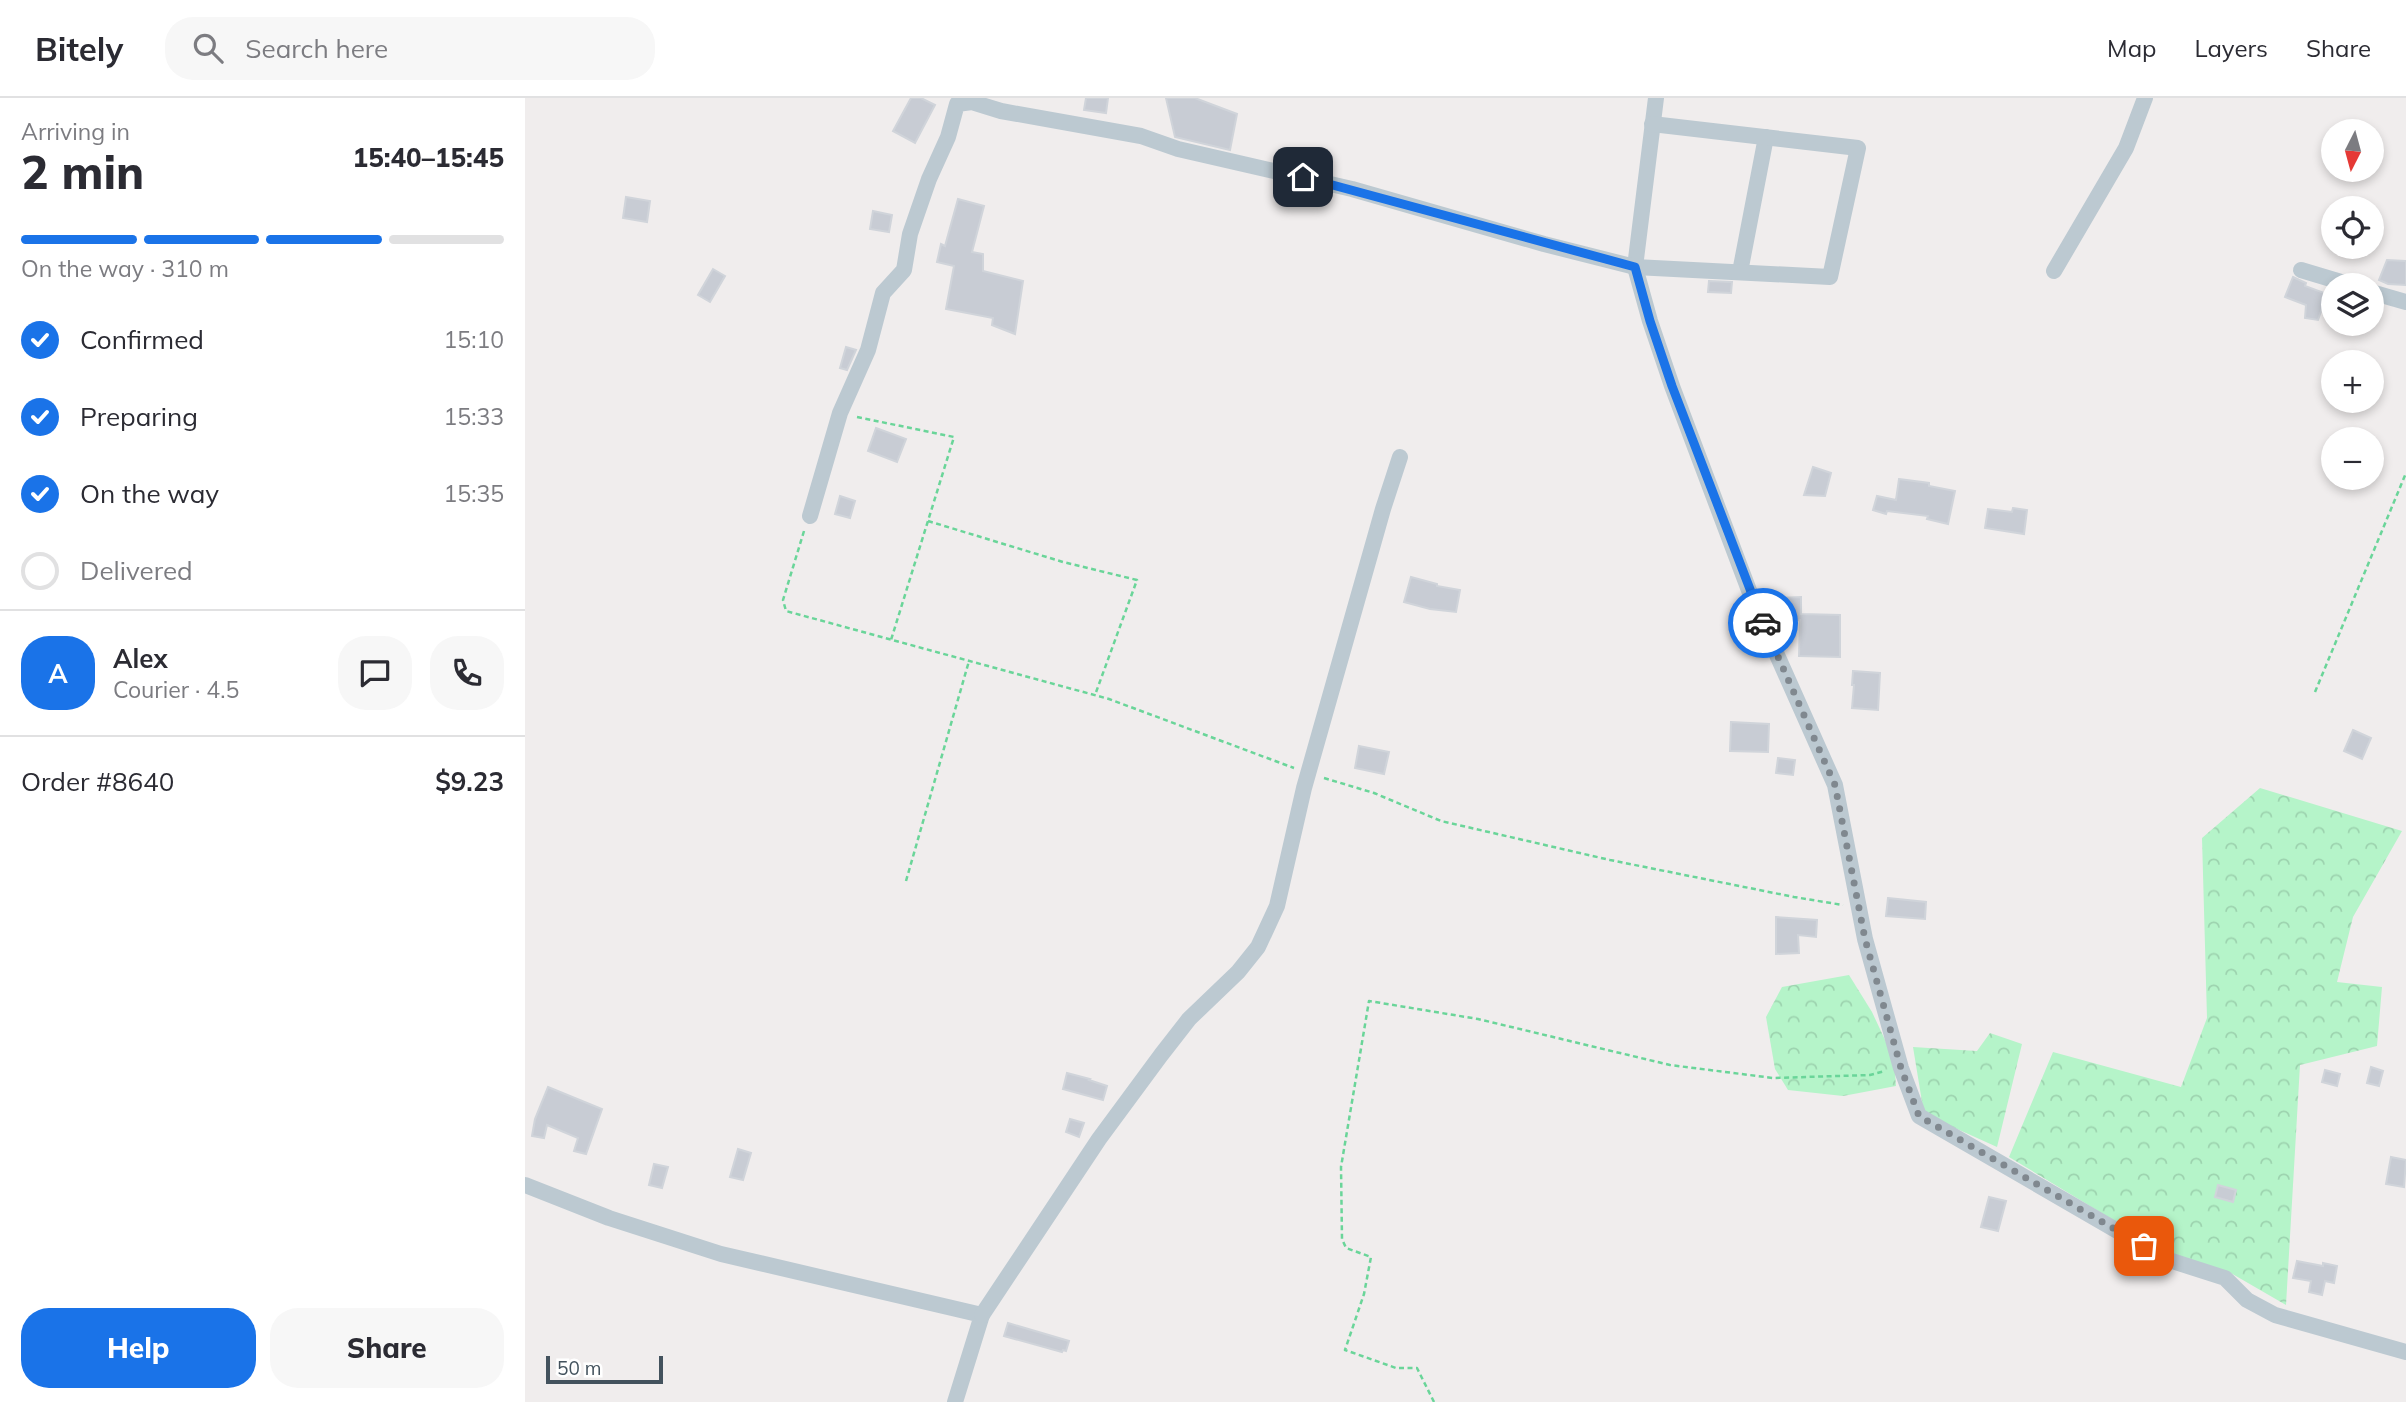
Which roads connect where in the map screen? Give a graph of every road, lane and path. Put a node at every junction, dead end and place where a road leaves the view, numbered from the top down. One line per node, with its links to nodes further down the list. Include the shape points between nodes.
1 (1656, 98): 4 (street)
2 (2145, 98): 8 (street, via 2126,148)
3 (974, 100): 6 (street, via 1001,111 1141,136 1178,149 1352,189); 13 (street, via 957,104 909,234 904,270 883,293 868,350)
4 (1653, 124): 5 (street); 6 (street)
5 (1766, 137): 9 (street); 9 (street, via 1859,148 1830,277)
6 (1635, 267): 9 (street); 24 (street, via 1672,386 1753,601 1835,785)
7 (2301, 270): 10 (street)
8 (2054, 271)
9 (1739, 272)
10 (2321, 276)
11 (2384, 296): 12 (street)
12 (2406, 302)
13 (840, 413): 16 (street); 17 (path, via 954,437)
14 (1400, 457): 22 (street)
15 (2406, 473): 20 (path)
16 (810, 516): 18 (path, via 783,600 786,611)
17 (928, 521): 18 (path); 21 (path, via 1137,580)
18 (891, 640): 19 (path)
19 (969, 661): 21 (path); 23 (path)
20 (2315, 692)
21 (1095, 695): 22 (path)
22 (1308, 774): 24 (path, via 1374,793 1441,821 1731,885); 27 (street, via 1277,906 1258,947 1161,1055)
23 (907, 881)
24 (1860, 908): 25 (street)
25 (1901, 1068): 28 (street, via 1919,1116 2166,1259 2225,1278 2247,1300 2275,1315); 30 (path, via 1870,1074 1773,1078 1670,1065 1478,1018 1369,1000 1341,1167 1342,1239 1346,1248 1371,1257 1345,1350 1396,1368 1417,1368)
26 (525, 1185): 27 (street, via 721,1254)
27 (982, 1315): 29 (street)
28 (2406, 1352)
29 (955, 1402)
30 (1434, 1402)

